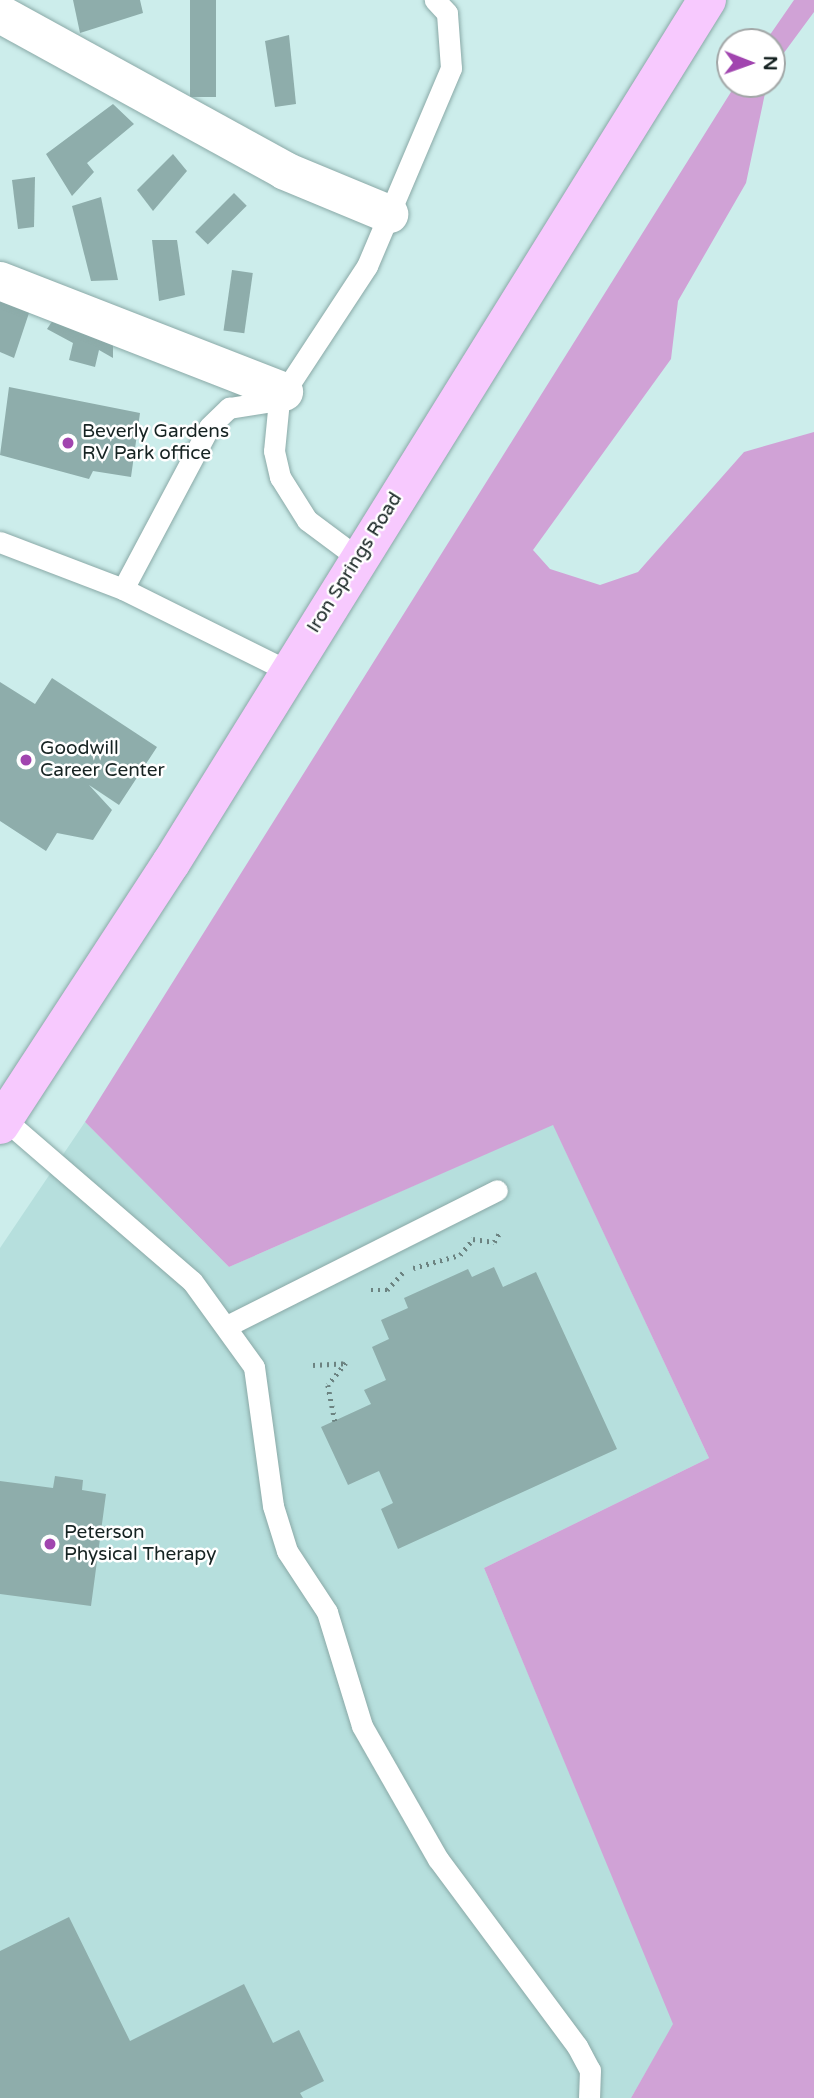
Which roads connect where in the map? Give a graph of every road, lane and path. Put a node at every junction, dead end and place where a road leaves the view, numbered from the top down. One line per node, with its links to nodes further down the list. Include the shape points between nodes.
1 (435, 0): 4 (lane, via 447,13 451,68)
2 (707, 0): 8 (main road, Iron Springs Road)
3 (0, 14): 4 (street, via 285,171)
4 (389, 214): 6 (lane, via 367,266)
5 (0, 281): 6 (street)
6 (281, 396): 8 (lane, via 274,451 280,477 307,520); 9 (lane, via 229,408 209,427)
7 (0, 542): 9 (lane)
8 (358, 558): 10 (main road, Iron Springs Road)
9 (123, 589): 10 (lane)
10 (288, 671): 11 (main road, Iron Springs Road)
11 (2, 1122): 13 (lane, via 192,1281)
12 (497, 1190): 13 (lane)
13 (226, 1326): 16 (lane, via 257,1372 272,1506 287,1551 327,1612 362,1727 438,1859 578,2046 590,2070)
14 (313, 1365): 15 (path, via 346,1363 328,1385)
15 (335, 1421)
16 (589, 2098)

